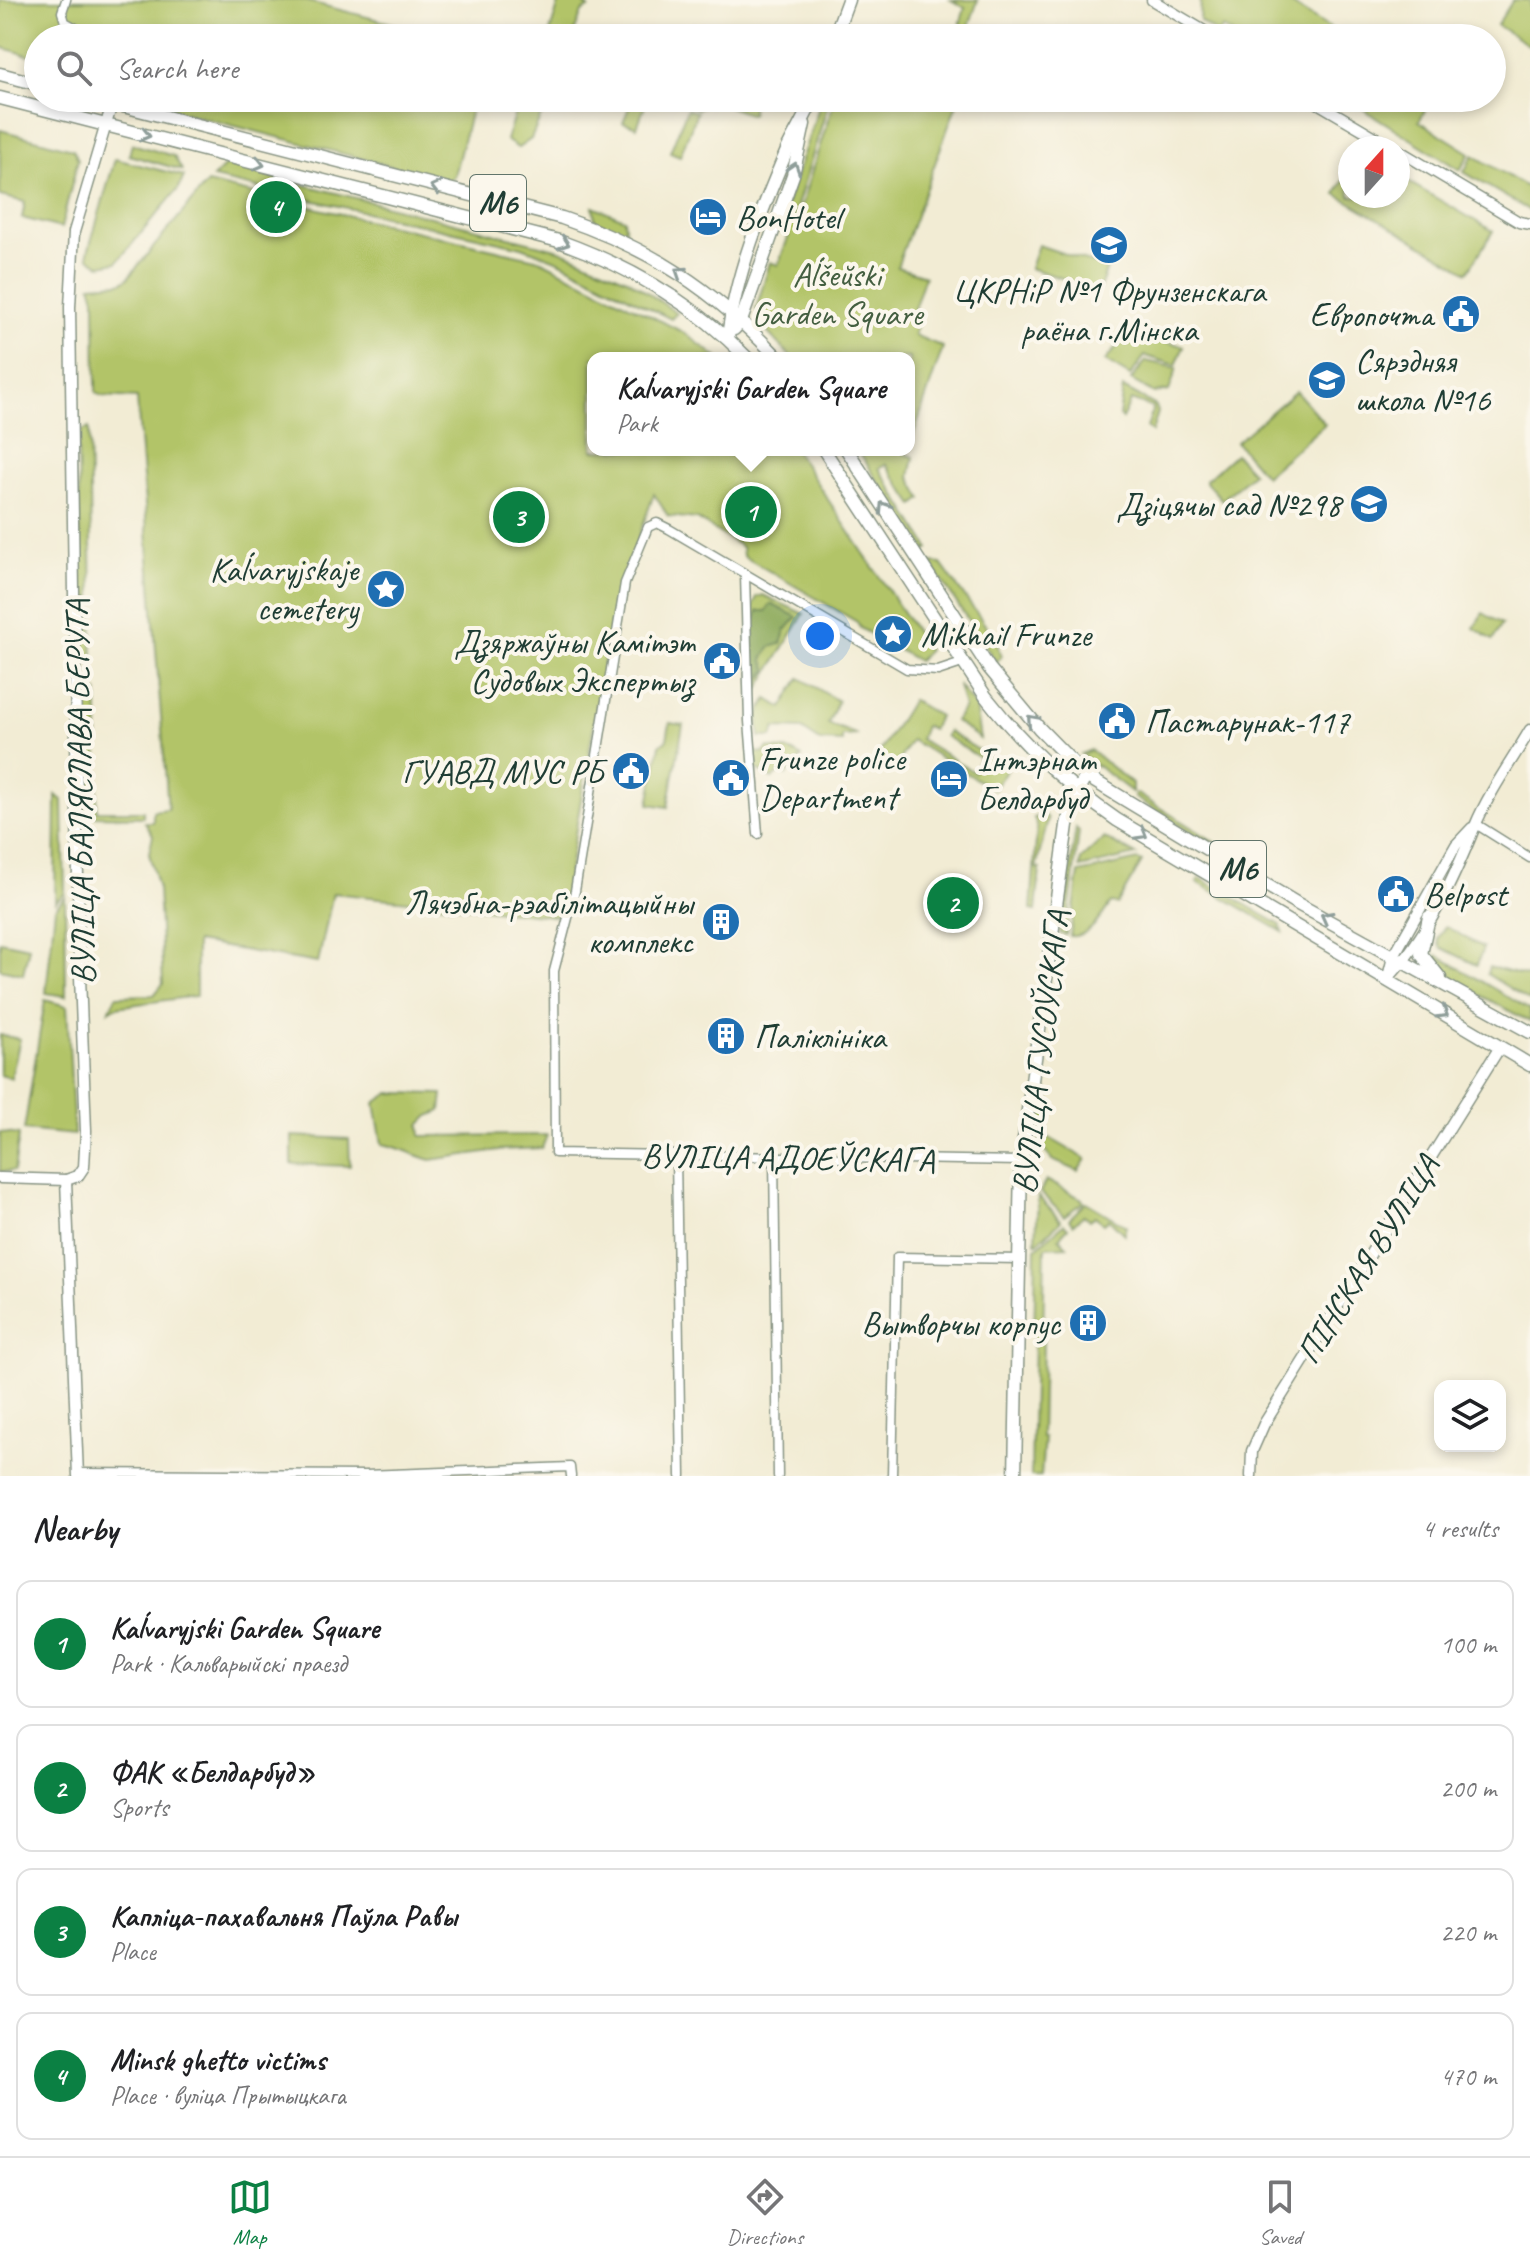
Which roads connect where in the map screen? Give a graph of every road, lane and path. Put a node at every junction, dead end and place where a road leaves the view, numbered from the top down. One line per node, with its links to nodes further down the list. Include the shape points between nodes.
1 (66, 0): 4 (street, via 62,12)
2 (848, 0): 5 (main road)
3 (1152, 0): 6 (street)
4 (69, 24)
5 (839, 24)
6 (1192, 24)
7 (0, 74): 8 (main road)
8 (24, 80)
9 (0, 98): 10 (main road, М6)
10 (24, 104)
11 (53, 112): 17 (main road, М6)
12 (110, 112): 17 (street, ВУЛІЦА БАЛЯСЛАВА БЕРУТА)
13 (155, 112): 21 (main road, М6, one-way to 13, via 668,264 562,218)
14 (808, 112): 16 (main road)
15 (1333, 112): 18 (street)
16 (804, 121): 21 (main road, via 789,146); 22 (main road, one-way to 16, via 793,175)
17 (106, 126): 23 (main road, М6, one-way to 23, via 559,241 649,281); 49 (street, ВУЛІЦА БАЛЯСЛАВА БЕРУТА, via 74,232 70,307 86,1131 84,1167)
18 (1374, 136)
19 (1410, 157): 20 (street)
20 (1530, 224)
21 (731, 310): 22 (main road, М6); 23 (main road)
22 (741, 321): 23 (main road); 25 (main road, М6)
23 (728, 338): 24 (main road, М6)
24 (741, 352)
25 (772, 352)
26 (828, 456): 30 (main road, М6)
27 (851, 456): 29 (main road, М6, one-way to 27)
28 (745, 575): 30 (street, via 907,669 938,671); 35 (street); 45 (street, ВУЛІЦА АДОЕЎСКАГА, via 657,523 648,527 625,583 572,907 554,971 555,1153)
29 (978, 651): 30 (main road); 32 (main road, М6, one-way to 29, via 1010,695)
30 (962, 663): 33 (main road, М6, via 1015,734)
31 (1530, 730): 34 (street)
32 (1086, 776): 33 (main road, ВУЛІЦА ГУСОЎСКАГА); 38 (main road, М6, one-way to 32)
33 (1077, 791): 39 (main road, М6, one-way to 39, via 1117,820); 47 (main road, ВУЛІЦА ГУСОЎСКАГА, via 1067,825)
34 (1476, 824): 36 (street); 37 (street, via 1465,855); 38 (street, via 1456,845)
35 (758, 834)
36 (1530, 858)
37 (1429, 917): 38 (street); 40 (main road, via 1421,954)
38 (1398, 960): 39 (street); 40 (main road, М6)
39 (1387, 979): 42 (main road, М6, one-way to 42)
40 (1451, 989): 41 (main road, М6)
41 (1530, 1032): 43 (main road, via 1515,1037)
42 (1500, 1047): 43 (main road, М6); 57 (street, ПІНСКАЯ ВУЛІЦА, via 1264,1424 1252,1451)
43 (1512, 1054): 44 (main road, М6)
44 (1530, 1065)
45 (676, 1155): 46 (street, ВУЛІЦА АДОЕЎСКАГА); 53 (street)
46 (774, 1156): 47 (street, ВУЛІЦА АДОЕЎСКАГА); 54 (street)
47 (1021, 1161): 50 (main road, ВУЛІЦА ГУСОЎСКАГА)
48 (0, 1178): 49 (street)
49 (66, 1180): 51 (street)
50 (1020, 1259): 55 (street, via 897,1257); 56 (main road, ВУЛІЦА ГУСОЎСКАГА)
51 (78, 1474): 52 (street, via 366,1475 570,1467)
52 (571, 1476)
53 (681, 1476)
54 (778, 1476)
55 (892, 1476)
56 (1015, 1476)
57 (1251, 1476)

